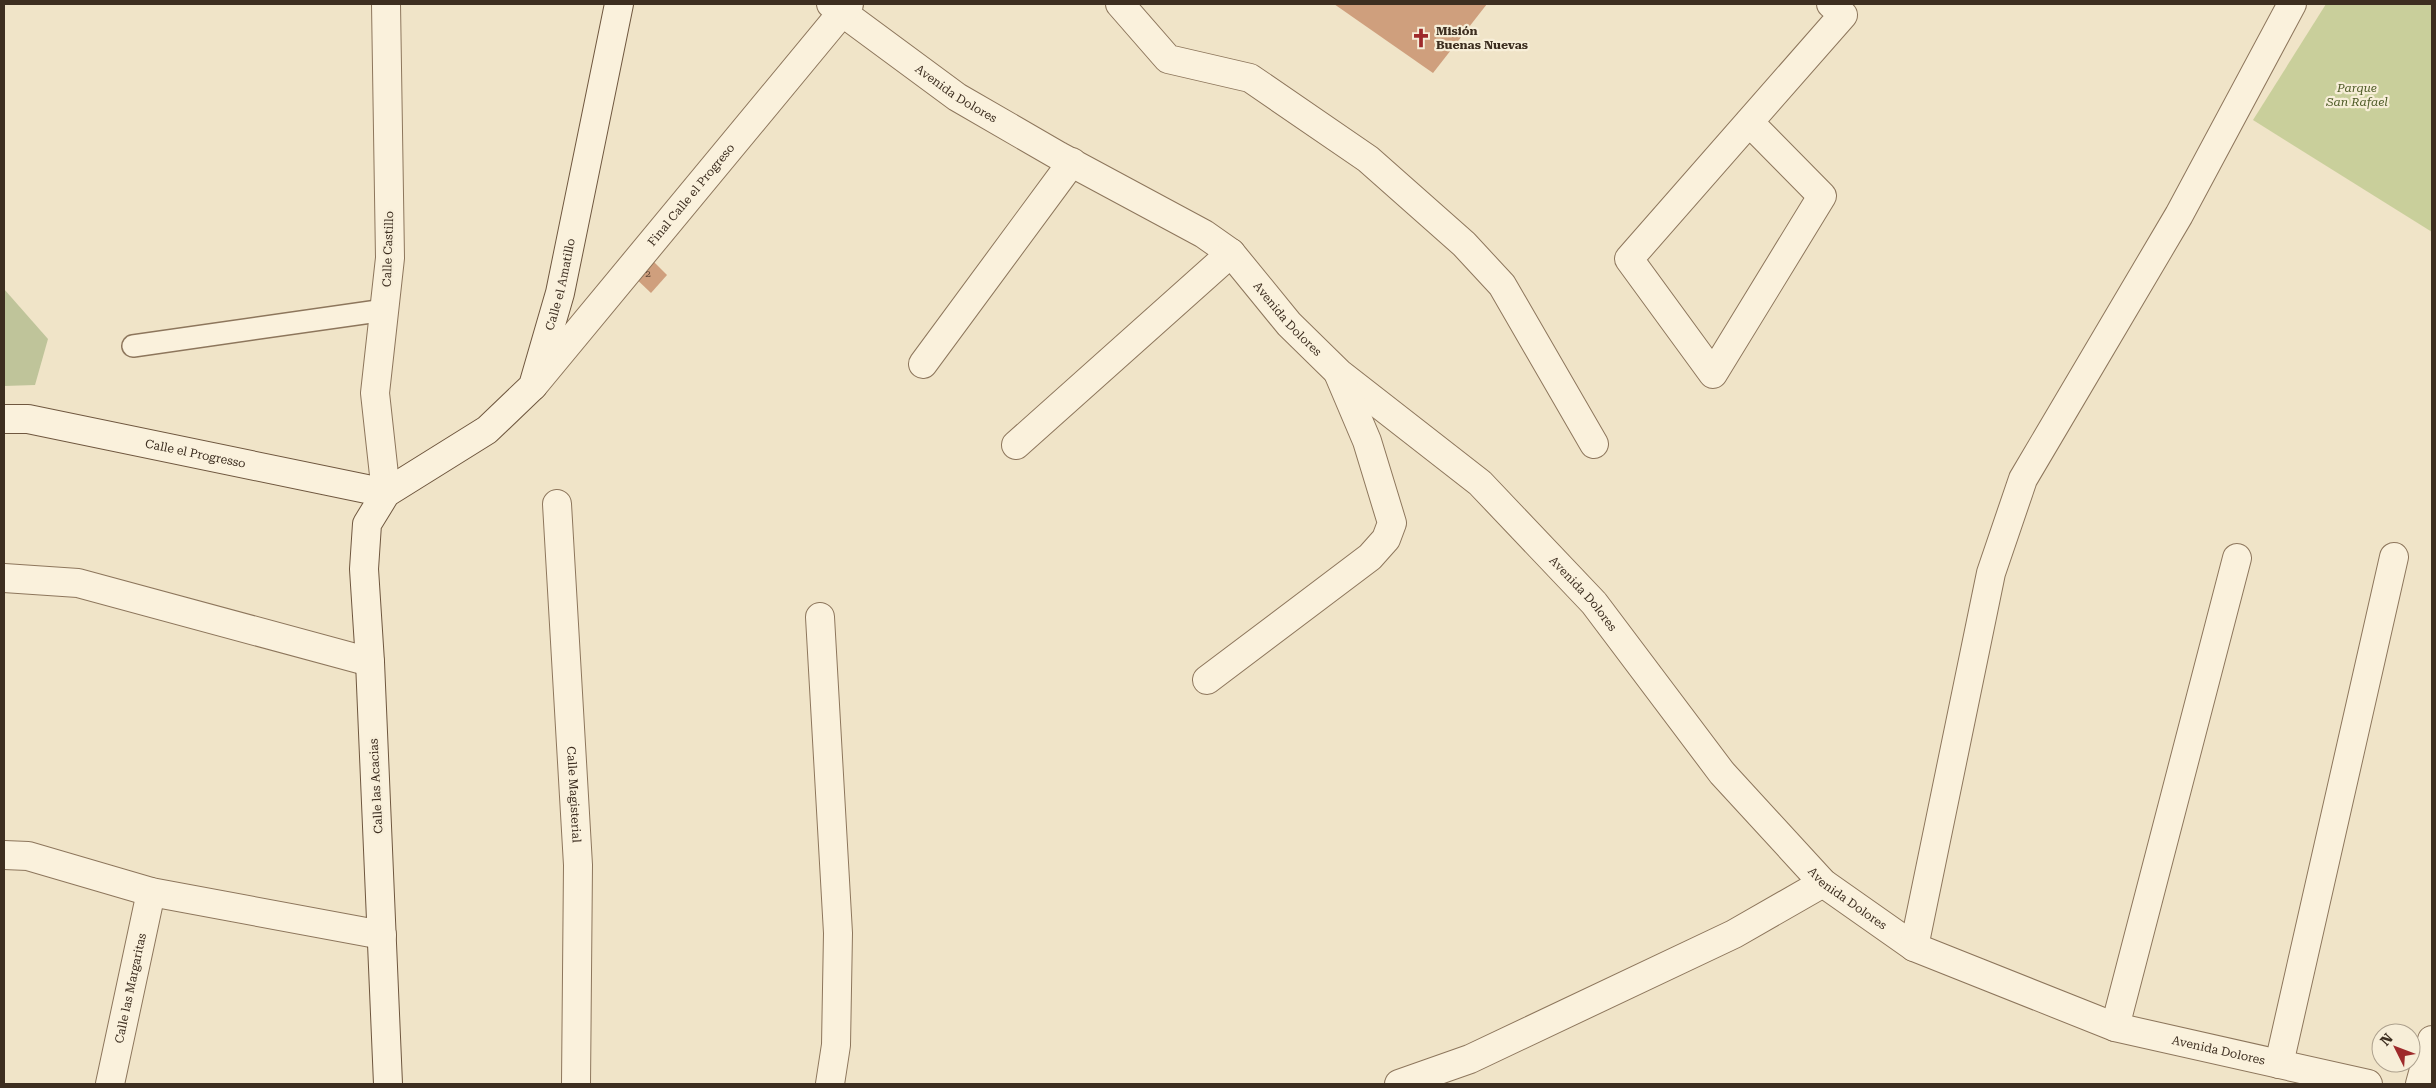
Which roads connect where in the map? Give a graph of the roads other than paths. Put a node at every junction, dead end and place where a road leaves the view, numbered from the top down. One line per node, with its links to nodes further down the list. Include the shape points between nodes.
1 (386, 4): 10 (street, Calle Castillo, via 390,258)
2 (619, 4): 14 (street, Calle el Amatillo, via 560,293)
3 (1120, 4): 16 (street, via 1168,59 1250,78 1368,159 1464,244 1502,285)
4 (1831, 4): 7 (street, via 1843,15)
5 (2292, 4): 30 (street, via 2179,215 2023,479 1992,573)
6 (840, 6): 8 (street, Avenida Dolores, via 957,97); 14 (street, Final Calle el Progreso)
7 (1749, 122): 7 (street, via 1629,259 1713,374 1822,196)
8 (1072, 162): 9 (street, Avenida Dolores, via 1204,234); 12 (street)
9 (1230, 253): 13 (street, Avenida Dolores, via 1289,324); 17 (street)
10 (385, 310): 11 (lane); 18 (street, Calle Castillo, via 375,392)
11 (133, 346)
12 (923, 364)
13 (1339, 373): 25 (street, via 1367,441 1392,523 1386,539 1370,556); 27 (street, Avenida Dolores, via 1480,483 1594,603 1722,774)
14 (533, 386): 18 (street, via 487,430)
15 (4, 419): 18 (street, Calle el Progresso, via 28,419)
16 (1594, 444)
17 (1016, 446)
18 (386, 493): 24 (street, Calle las Acacias, via 367,524 364,569)
19 (557, 504): 36 (street, Calle Magisterial, via 578,865)
20 (2394, 557): 33 (street)
21 (2237, 558): 31 (street)
22 (4, 578): 24 (street, via 78,583)
23 (820, 618): 37 (street, via 838,933 836,1045)
24 (370, 662): 29 (street, Calle las Acacias)
25 (1207, 680)
26 (4, 855): 28 (street, via 28,856)
27 (1824, 883): 30 (street, Avenida Dolores); 38 (street, via 1734,934 1470,1059)
28 (151, 892): 29 (street); 34 (street, Calle las Margaritas)
29 (382, 935): 35 (street, Calle las Acacias)
30 (1914, 947): 31 (street, Avenida Dolores)
31 (2114, 1027): 33 (street, Avenida Dolores)
32 (2432, 1040): 40 (street)
33 (2279, 1064): 39 (street, Avenida Dolores)
34 (110, 1084)
35 (388, 1084)
36 (576, 1084)
37 (830, 1084)
38 (1399, 1084)
39 (2368, 1084)
40 (2420, 1084)

